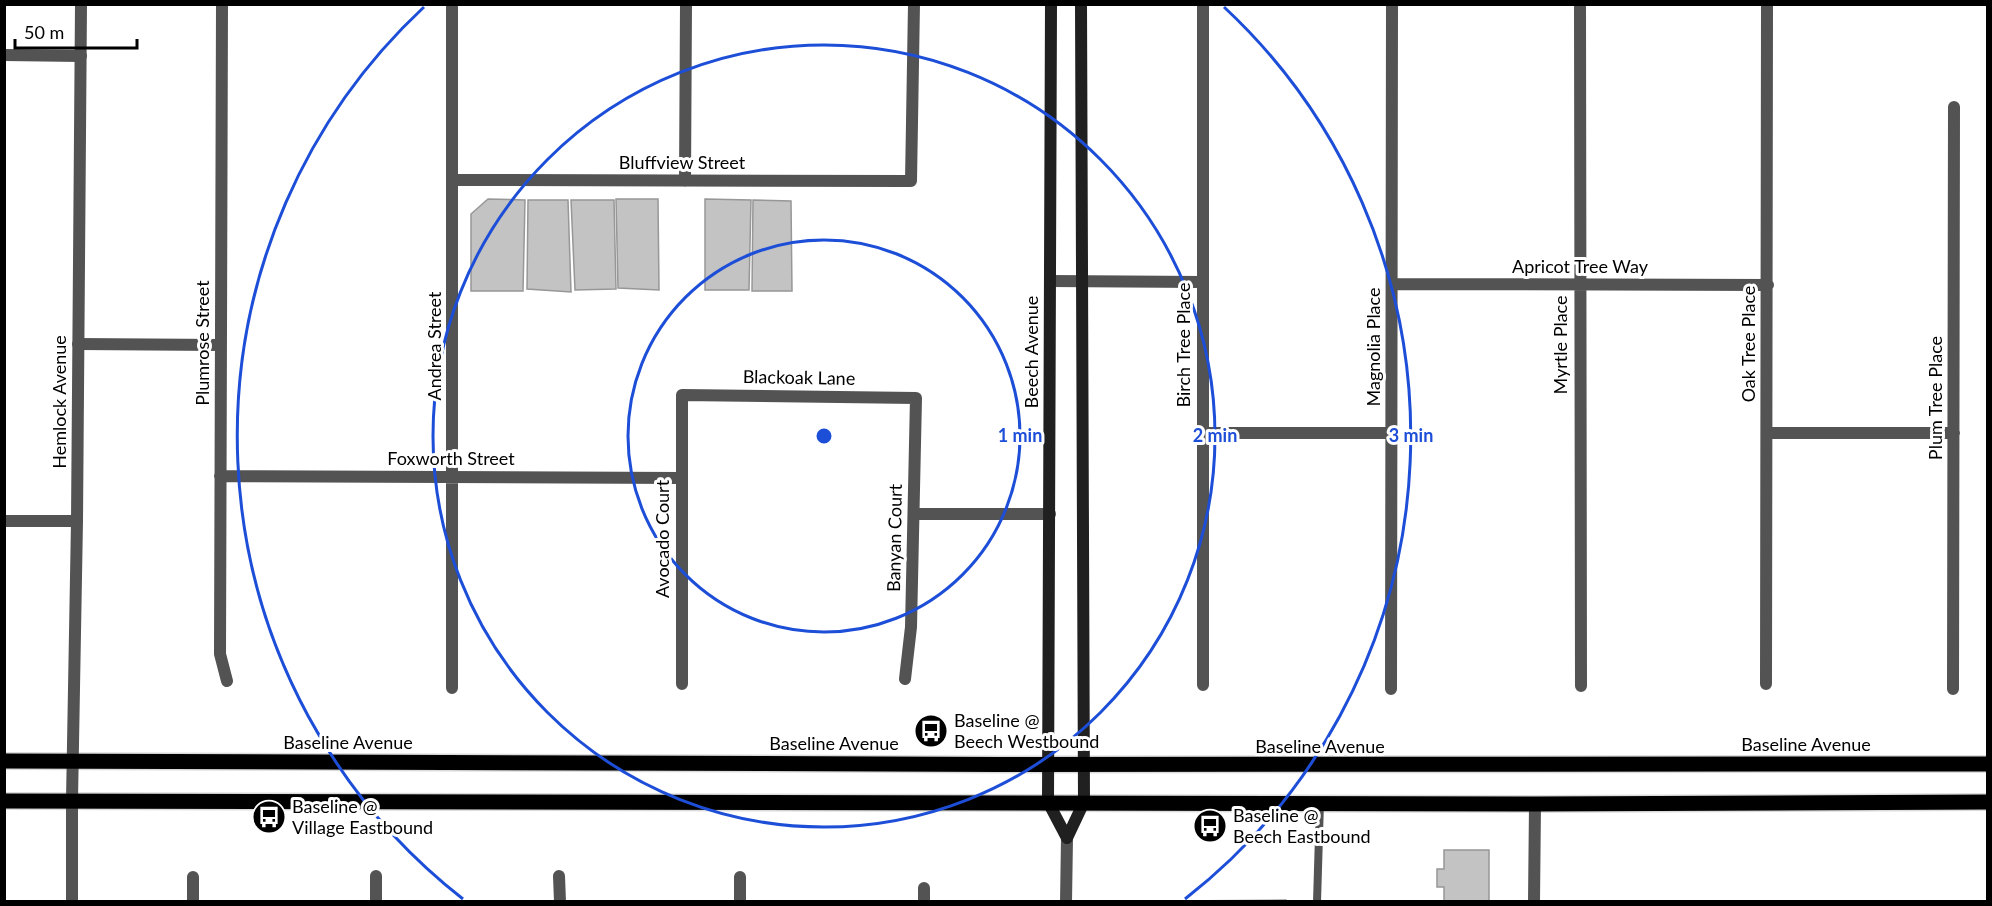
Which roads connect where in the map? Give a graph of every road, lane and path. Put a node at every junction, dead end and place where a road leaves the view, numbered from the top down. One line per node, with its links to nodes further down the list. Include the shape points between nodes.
1 (81, 4): 13 (street, Hemlock Avenue)
2 (222, 4): 24 (street, Plumrose Street)
3 (452, 4): 15 (street, Andrea Street)
4 (686, 4): 16 (street)
5 (914, 4): 16 (street, Bluffview Street, via 911,182)
6 (1051, 4): 17 (main road, Beech Avenue)
7 (1081, 4): 18 (main road, Beech Avenue)
8 (1203, 4): 19 (street, Birch Tree Place)
9 (1392, 4): 20 (street, Magnolia Place)
10 (1580, 4): 21 (street, Myrtle Place)
11 (1767, 4): 22 (street, Oak Tree Place)
12 (4, 55): 13 (street)
13 (81, 56): 23 (street, Hemlock Avenue)
14 (1954, 107): 30 (street, Plum Tree Place)
15 (453, 180): 16 (street, Bluffview Street); 32 (street, Andrea Street)
16 (685, 181)
17 (1050, 282): 18 (street); 35 (main road, Beech Avenue)
18 (1081, 282): 19 (street); 51 (main road, Beech Avenue)
19 (1202, 282): 27 (street, Birch Tree Place)
20 (1392, 284): 21 (street, Apricot Tree Way); 28 (street, Magnolia Place)
21 (1579, 285): 22 (street, Apricot Tree Way); 43 (street, Myrtle Place)
22 (1768, 285): 29 (street, Oak Tree Place)
23 (78, 344): 24 (street); 37 (street, Hemlock Avenue)
24 (221, 345): 31 (street, Plumrose Street)
25 (682, 394): 26 (street, Blackoak Lane); 33 (street, Avocado Court)
26 (916, 398): 34 (street, Banyan Court)
27 (1202, 433): 28 (street); 42 (street, Birch Tree Place)
28 (1392, 433): 45 (street, Magnolia Place)
29 (1767, 433): 30 (street); 41 (street, Oak Tree Place)
30 (1954, 433): 46 (street, Plum Tree Place)
31 (220, 476): 32 (street, Foxworth Street); 39 (street, Plumrose Street, via 220,654)
32 (453, 478): 33 (street, Foxworth Street); 44 (street, Andrea Street)
33 (681, 478): 40 (street, Avocado Court)
34 (914, 514): 35 (street); 38 (street, Banyan Court, via 911,627)
35 (1050, 514): 49 (main road, Beech Avenue)
36 (4, 521): 37 (street)
37 (77, 521): 48 (street, Hemlock Avenue)
38 (905, 679)
39 (226, 681)
40 (682, 684)
41 (1766, 684)
42 (1203, 685)
43 (1581, 686)
44 (452, 688)
45 (1391, 689)
46 (1953, 689)
47 (4, 761): 48 (main road, Baseline Avenue)
48 (72, 761): 49 (main road, Baseline Avenue); 52 (street, Hemlock Avenue)
49 (1049, 764): 51 (main road, Baseline Avenue); 54 (main road, Beech Avenue)
50 (1988, 764): 51 (main road, Baseline Avenue)
51 (1082, 765): 55 (main road, Beech Avenue)
52 (72, 800): 53 (main road); 54 (main road); 65 (street, Hemlock Avenue)
53 (4, 801)
54 (1048, 802): 55 (main road); 59 (main road, Beech Avenue)
55 (1084, 802): 56 (main road); 59 (main road, Beech Avenue)
56 (1320, 802): 58 (main road); 72 (lane)
57 (1988, 802): 58 (main road)
58 (1535, 804): 73 (street)
59 (1067, 838): 71 (street, Beech Avenue)
60 (376, 876): 67 (street)
61 (559, 876): 68 (street)
62 (193, 877): 66 (street)
63 (740, 877): 69 (street)
64 (924, 888): 70 (street)
65 (72, 902)
66 (193, 902)
67 (376, 902)
68 (560, 902)
69 (741, 902)
70 (924, 902)
71 (1066, 902)
72 (1317, 902)
73 (1534, 902)

